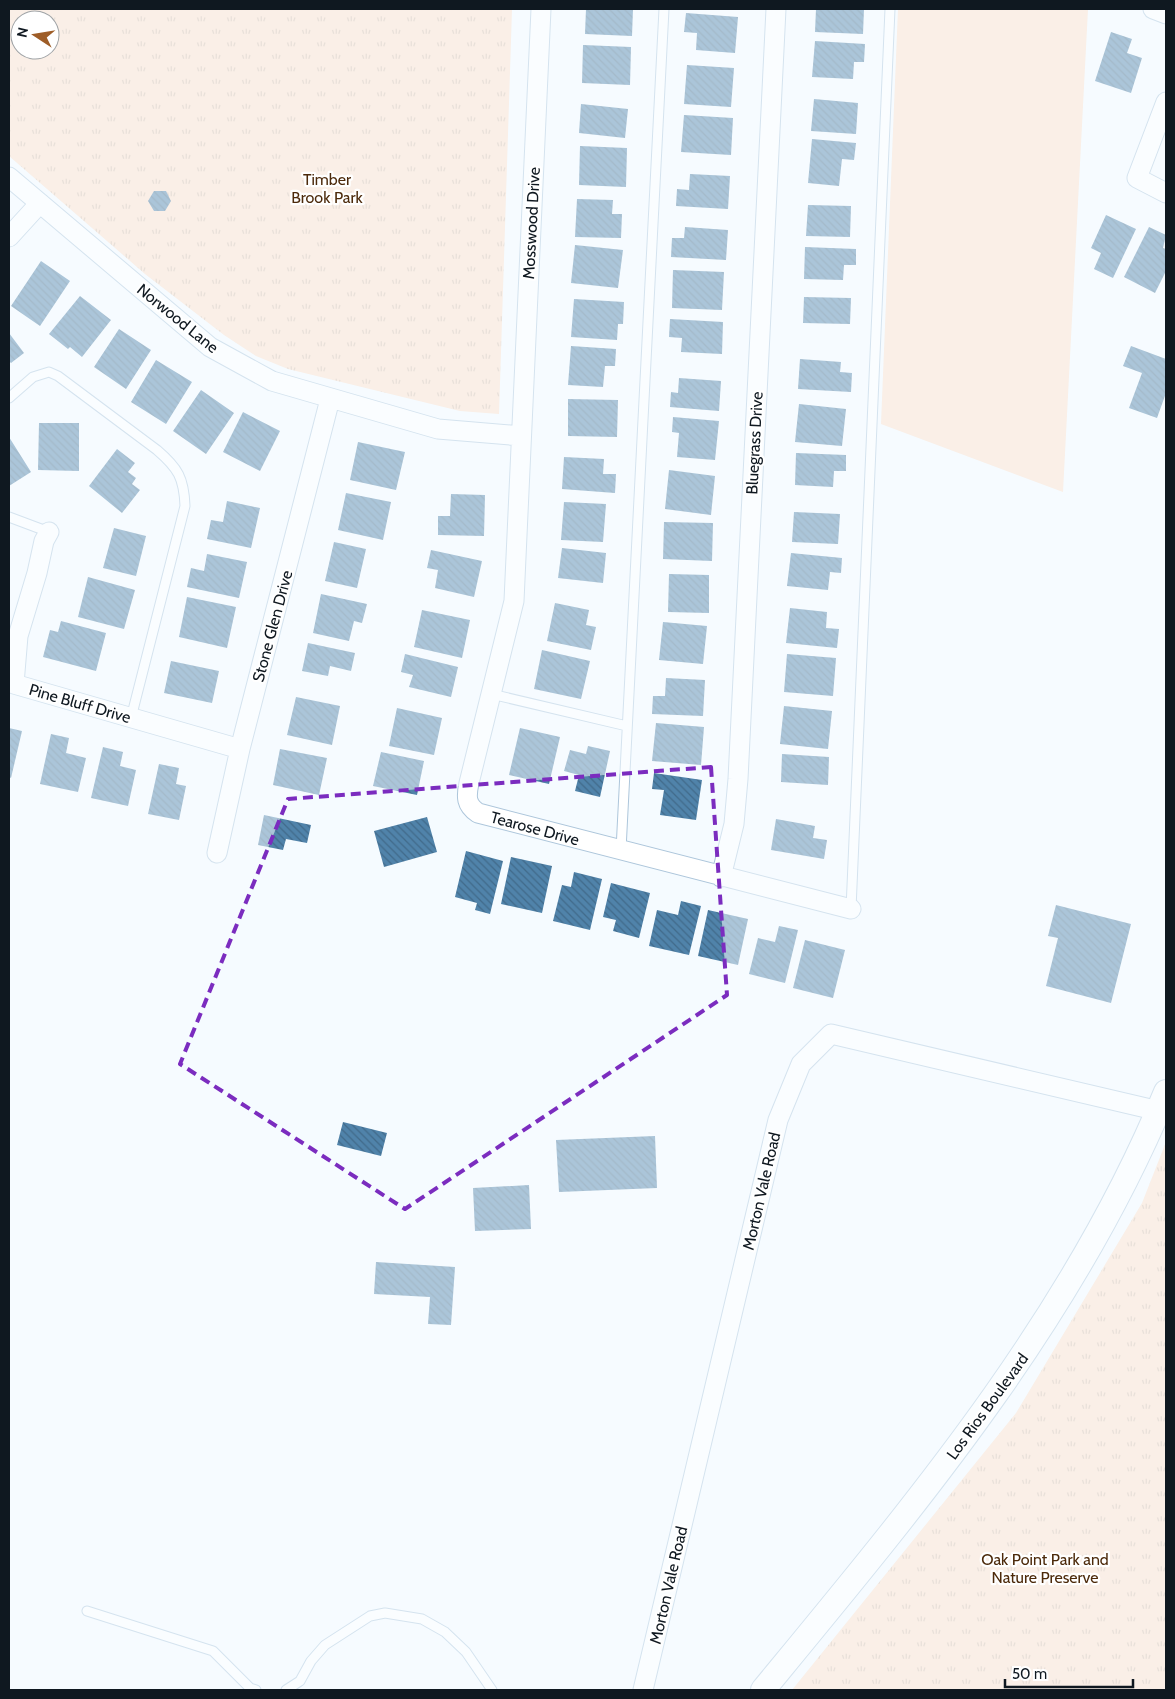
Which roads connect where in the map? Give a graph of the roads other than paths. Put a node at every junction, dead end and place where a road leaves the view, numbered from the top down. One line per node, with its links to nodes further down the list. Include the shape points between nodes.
1 (541, 9): 14 (street, Mosswood Drive)
2 (664, 9): 19 (lane)
3 (776, 9): 23 (street, Bluegrass Drive, via 738,779 734,824)
4 (890, 9): 24 (lane)
5 (1153, 9): 6 (street)
6 (1166, 14)
7 (1166, 102): 9 (street, via 1137,178)
8 (9, 177): 10 (street, Norwood Lane)
9 (1166, 193)
10 (40, 203): 11 (street); 13 (street, Norwood Lane, via 210,347 272,381)
11 (9, 237)
12 (9, 398): 18 (lane, via 34,378 49,372 58,376 172,463 184,486 185,506)
13 (330, 399): 14 (street, Norwood Lane, via 438,429); 20 (street, Stone Glen Drive)
14 (521, 436): 17 (street, Tearose Drive, via 514,601)
15 (9, 517): 16 (lane)
16 (49, 532): 18 (street, Pine Bluff Drive, via 18,636 14,684)
17 (491, 694): 19 (lane); 21 (street, Tearose Drive, via 466,797 472,809)
18 (131, 718): 20 (street, Pine Bluff Drive)
19 (627, 726): 21 (lane)
20 (240, 749): 22 (street, Stone Glen Drive)
21 (621, 850): 23 (street, Tearose Drive)
22 (217, 853)
23 (721, 877): 24 (street, Tearose Drive)
24 (851, 909)
25 (1162, 1101): 30 (street, Morton Vale Road, via 830,1034 801,1064 778,1120); 31 (street, Los Rios Boulevard, via 1126,1181 1089,1250 1010,1377 965,1439)
26 (87, 1611): 27 (lane, via 213,1651 250,1688)
27 (256, 1690)
28 (286, 1690): 29 (lane, via 300,1680 325,1645 370,1616 385,1613 422,1620 445,1632 466,1652)
29 (492, 1690)
30 (644, 1690)
31 (763, 1690)

